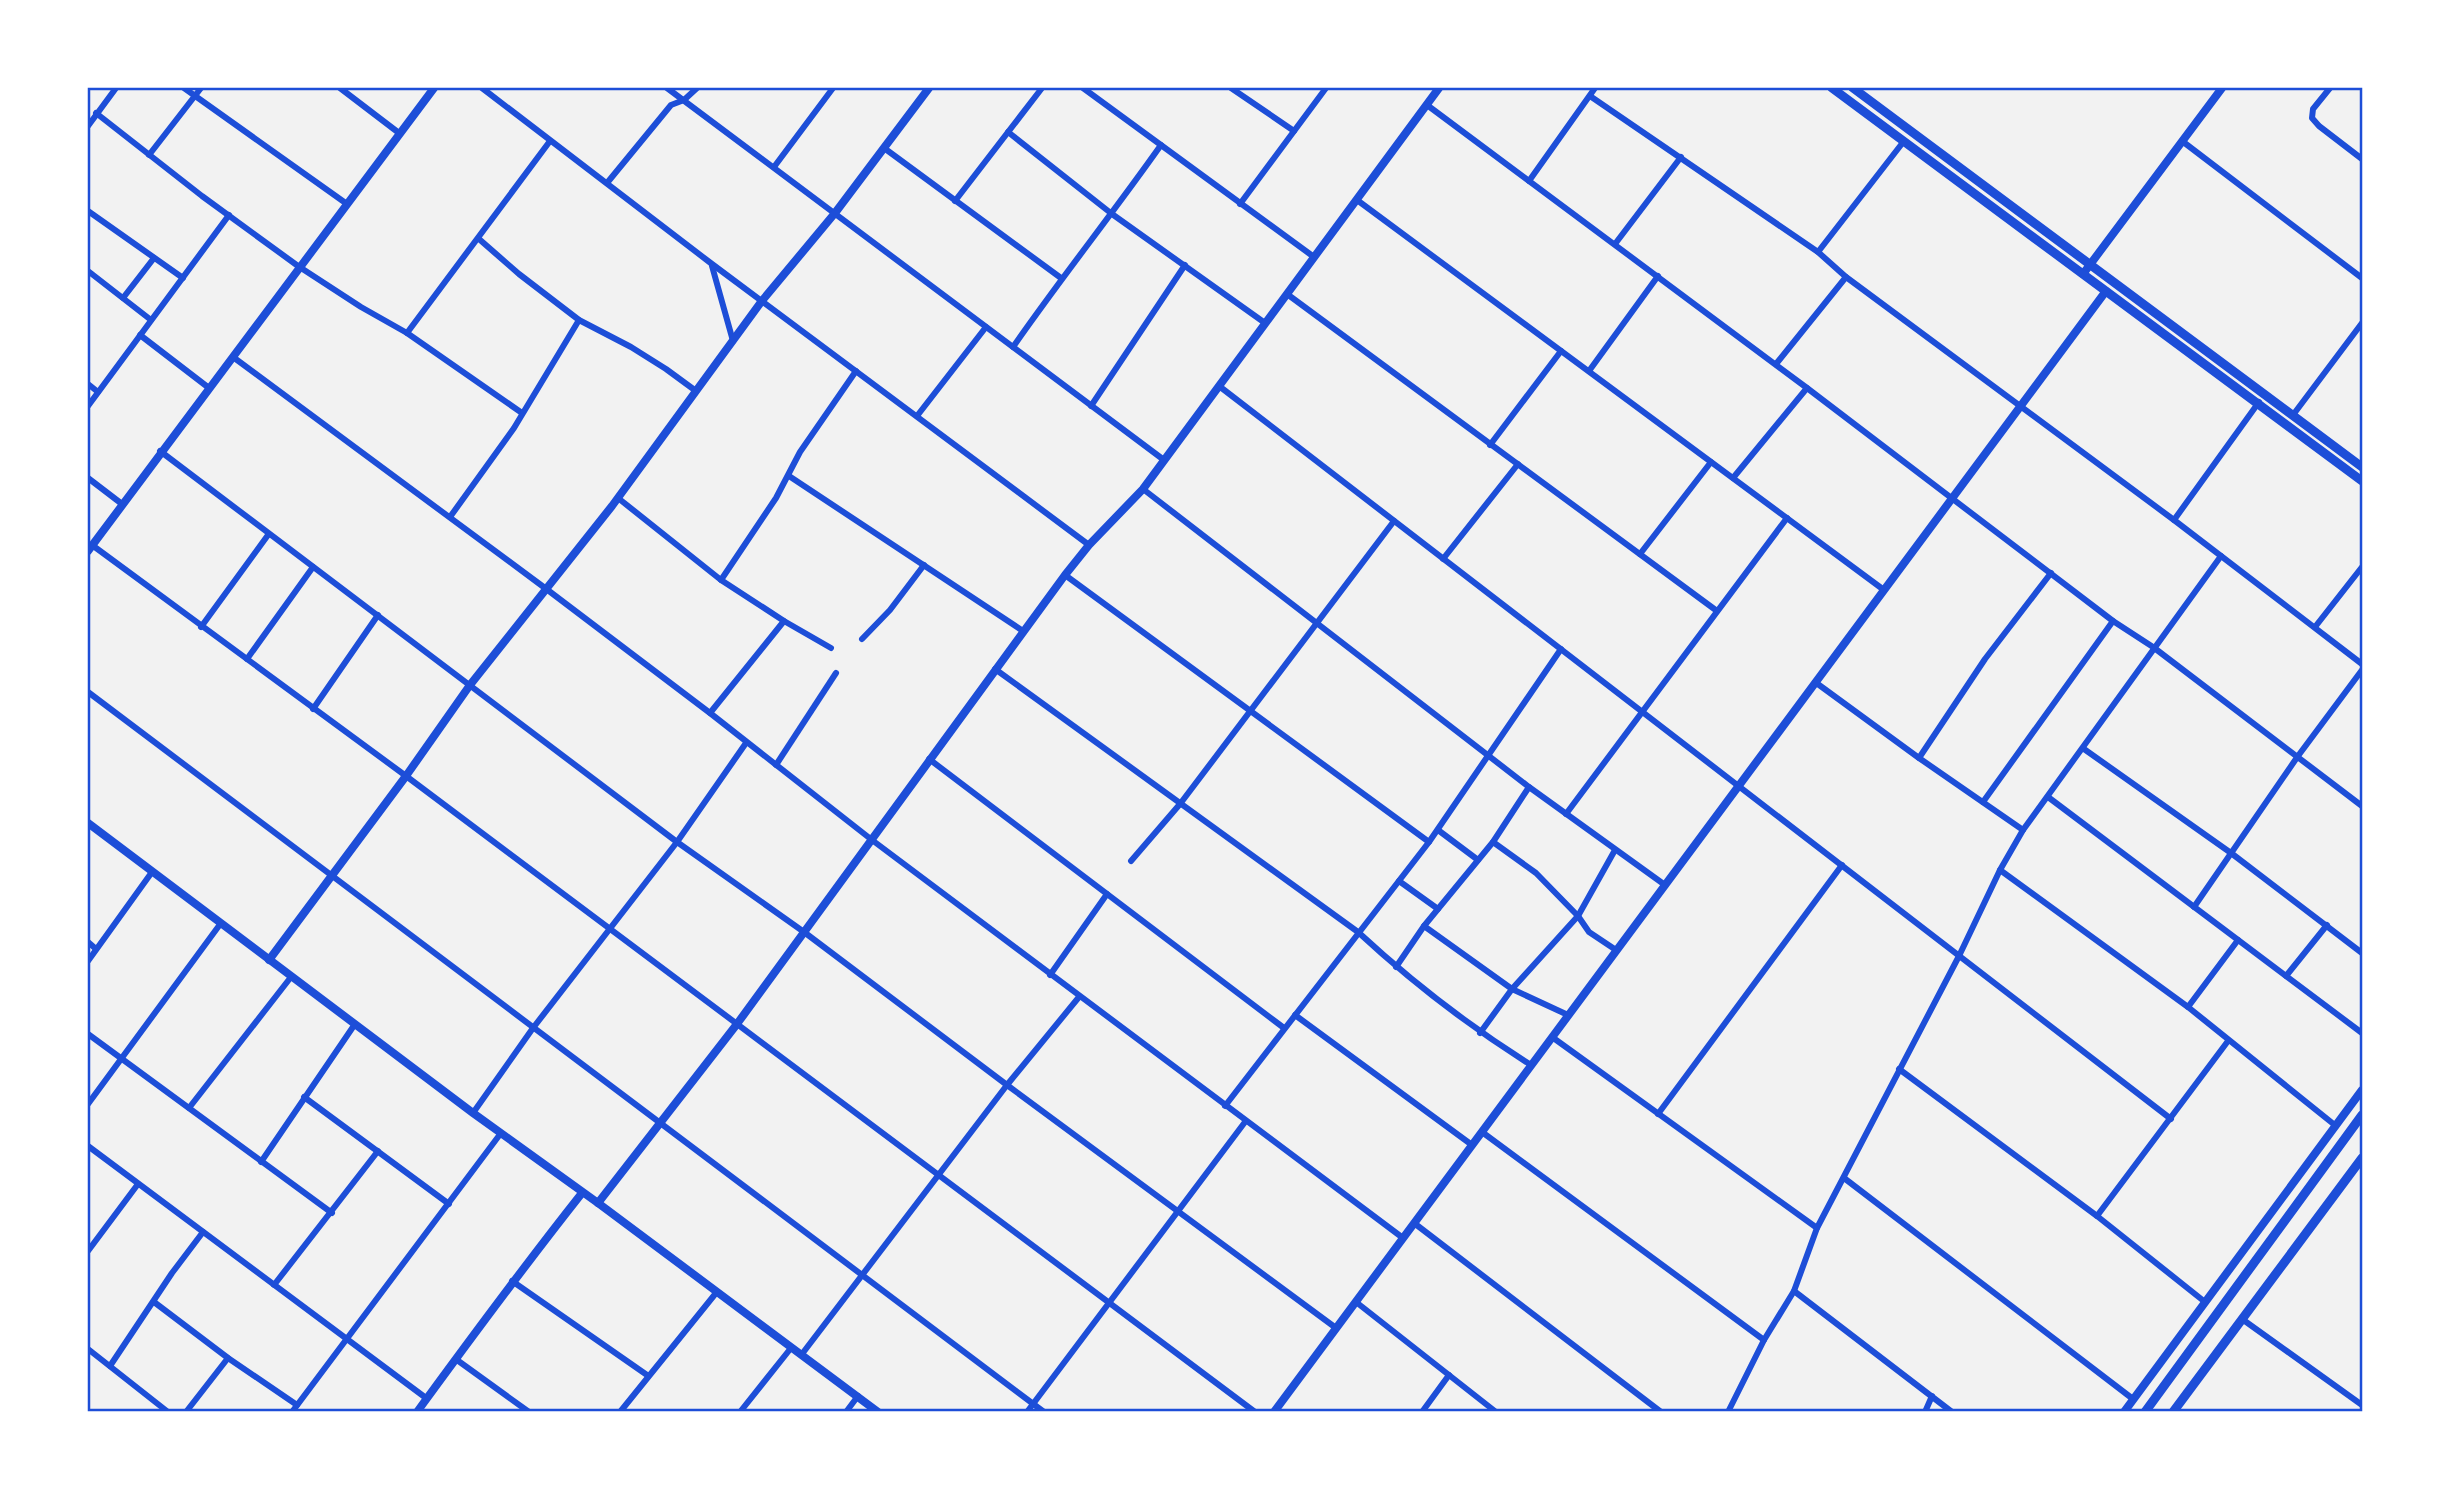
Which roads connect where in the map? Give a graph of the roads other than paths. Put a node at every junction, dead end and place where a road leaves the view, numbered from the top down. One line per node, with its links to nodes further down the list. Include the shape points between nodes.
1 (116, 88): 25 (street)
2 (184, 88): 21 (street)
3 (201, 88): 21 (street)
4 (340, 88): 28 (street)
5 (434, 88): 28 (street)
6 (482, 88): 30 (street)
7 (667, 88): 23 (street)
8 (697, 88): 23 (street)
9 (833, 88): 38 (street)
10 (929, 88): 34 (street)
11 (1042, 88): 29 (street)
12 (1083, 88): 33 (street)
13 (1231, 88): 27 (street)
14 (1326, 88): 27 (street)
15 (1439, 88): 24 (street)
16 (1595, 88): 22 (street)
17 (1832, 88): 31 (main road)
18 (1853, 88): 55 (main road)
19 (2222, 88): 32 (street)
20 (2330, 88): 37 (street, via 2313,109 2312,118)
21 (195, 96): 35 (street); 43 (street)
22 (1590, 96): 36 (street); 39 (street)
23 (684, 100): 38 (street); 40 (street, via 671,105)
24 (1427, 105): 39 (street); 41 (street)
25 (96, 113): 26 (street); 35 (street)
26 (88, 126)
27 (1294, 131): 44 (street)
28 (399, 132): 43 (street)
29 (1008, 132): 42 (street); 47 (street)
30 (550, 141): 40 (street); 49 (street)
31 (1904, 141): 51 (street); 59 (main road)
32 (2182, 141): 55 (street); 64 (street)
33 (1161, 145): 44 (street); 47 (street)
34 (884, 148): 42 (street); 46 (street)
35 (149, 155): 48 (street)
36 (1681, 158): 50 (street); 51 (street)
37 (2362, 159)
38 (774, 167): 46 (street)
39 (1529, 181): 50 (street)
40 (607, 183): 54 (street)
41 (1357, 200): 52 (street); 79 (street)
42 (956, 201): 63 (street)
43 (347, 204): 57 (street)
44 (1240, 204): 52 (street)
45 (88, 211): 53 (street)
46 (835, 213): 69 (street); 74 (street)
47 (1112, 214): 56 (street); 63 (street)
48 (229, 215): 57 (street); 62 (street)
49 (479, 239): 71 (street); 75 (street)
50 (1615, 244): 60 (street)
51 (1818, 252): 61 (street)
52 (1314, 257): 67 (street)
53 (153, 258): 62 (street); 68 (street)
54 (712, 264): 69 (street); 77 (street)
55 (2090, 264): 59 (street); 65 (main road)
56 (1185, 265): 72 (street); 93 (street)
57 (298, 266): 75 (street); 80 (street)
58 (88, 271): 68 (street)
59 (2083, 274): 66 (main road)
60 (1658, 276): 81 (street); 83 (street)
61 (1846, 277): 81 (street); 94 (street)
62 (183, 278): 70 (street)
63 (1061, 278): 78 (street)
64 (2362, 278)
65 (2113, 282): 66 (street); 90 (main road)
66 (2106, 291): 91 (main road); 94 (street)
67 (1287, 294): 72 (street); 98 (street)
68 (123, 298): 70 (street)
69 (761, 302): 77 (street); 82 (street)
70 (152, 320): 76 (street)
71 (579, 320): 88 (street); 95 (street)
72 (1265, 323): 85 (street)
73 (2362, 323): 96 (street)
74 (986, 327): 78 (street); 97 (street)
75 (407, 333): 95 (street)
76 (140, 335): 86 (street); 89 (street)
77 (733, 341): 88 (street)
78 (1013, 347): 93 (street)
79 (1561, 351): 83 (street); 98 (street)
80 (233, 358): 86 (street); 112 (street)
81 (1776, 364): 87 (street)
82 (856, 371): 97 (street); 104 (street, via 800,452)
83 (1589, 371): 101 (street)
84 (88, 384): 89 (street)
85 (1219, 386): 100 (street); 115 (street)
86 (209, 388): 99 (street)
87 (1807, 388): 106 (street); 110 (street)
88 (696, 391): 109 (street)
89 (98, 392): 92 (street)
90 (2264, 394): 91 (street); 96 (main road)
91 (2258, 404): 107 (main road); 114 (street)
92 (88, 406)
93 (1091, 406): 100 (street)
94 (2020, 406): 110 (street); 114 (street)
95 (522, 414): 112 (street)
96 (2293, 415): 103 (main road)
97 (917, 416): 117 (street)
98 (1490, 445): 102 (street)
99 (160, 452): 111 (street); 116 (street)
100 (1164, 460): 108 (street)
101 (1711, 462): 106 (street); 119 (street)
102 (1518, 464): 119 (street); 121 (street)
103 (2362, 467)
104 (789, 476): 122 (street); 127 (street)
105 (88, 478): 111 (street)
106 (1733, 478): 113 (street)
107 (2362, 481)
108 (1143, 489): 117 (street); 134 (street)
109 (618, 498): 127 (street); 128 (street)
110 (1951, 499): 125 (street); 129 (street)
111 (121, 504): 118 (street)
112 (450, 517): 128 (street)
113 (1787, 518): 129 (street); 130 (street)
114 (2174, 520): 120 (street)
115 (1394, 522): 121 (street); 134 (street)
116 (268, 535): 123 (street); 135 (street)
117 (1089, 545): 126 (street)
118 (90, 548): 135 (street)
119 (1640, 554): 130 (street)
120 (2221, 556): 136 (street); 139 (street)
121 (1443, 559): 141 (street)
122 (925, 565): 137 (street); 138 (street)
123 (313, 567): 131 (street); 142 (street)
124 (2362, 567): 136 (street)
125 (2050, 573): 133 (street); 158 (street)
126 (1065, 575): 137 (street); 151 (street)
127 (721, 580): 132 (street)
128 (545, 588): 148 (street); 153 (street)
129 (1884, 590): 147 (street)
130 (1717, 611): 152 (street)
131 (378, 615): 148 (street); 150 (street)
132 (784, 621): 140 (street); 153 (street)
133 (2113, 621): 139 (street); 165 (street)
134 (1318, 623): 151 (street); 156 (street)
135 (201, 627): 142 (street)
136 (2315, 627): 143 (street)
137 (1023, 631): 144 (street)
138 (862, 639)
139 (2153, 647): 155 (street); 157 (street)
140 (831, 648)
141 (1561, 649): 152 (street); 156 (street)
142 (247, 659): 150 (street)
143 (2362, 664)
144 (995, 669): 159 (street); 166 (street)
145 (2362, 670): 157 (street)
146 (836, 673): 160 (street)
147 (1815, 682): 158 (street); 162 (street)
148 (470, 685): 161 (street); 173 (street)
149 (88, 692): 183 (street)
150 (313, 709): 161 (street)
151 (1251, 711): 166 (street); 174 (street)
152 (1642, 712): 162 (street); 168 (street)
153 (710, 713): 154 (street)
154 (746, 743): 160 (street); 173 (street)
155 (2084, 749): 164 (street); 177 (street)
156 (1487, 754): 163 (street); 170 (street)
157 (2298, 756): 167 (street); 177 (street)
158 (1919, 758): 165 (street)
159 (929, 759): 172 (street); 186 (street)
160 (776, 765): 172 (street)
161 (406, 776): 183 (street); 193 (street)
162 (1738, 786): 180 (street); 185 (street)
163 (1529, 787): 168 (street); 175 (street)
164 (2048, 797): 171 (street); 187 (street)
165 (1983, 802): 171 (street)
166 (1180, 804): 179 (street); 195 (street)
167 (2362, 806)
168 (1566, 814): 176 (street)
169 (88, 823): 182 (street)
170 (1437, 830): 174 (street); 178 (street)
171 (2023, 830): 181 (street)
172 (872, 841): 194 (street); 205 (street)
173 (677, 842): 193 (street); 194 (street)
174 (1429, 842): 184 (street)
175 (1493, 842): 178 (street); 189 (street, via 1536,873)
176 (1615, 850): 185 (street); 189 (street)
177 (2231, 853): 187 (street); 191 (street)
178 (1478, 860): 188 (street)
179 (1132, 861)
180 (1842, 865): 201 (street); 232 (street)
181 (2000, 870): 201 (street); 210 (street)
182 (152, 872): 190 (street); 198 (street)
183 (331, 877): 202 (street); 215 (street)
184 (1399, 881): 188 (street); 195 (street)
185 (1665, 886): 199 (street)
186 (1107, 894): 205 (street); 216 (street)
187 (2194, 907): 196 (street)
188 (1438, 909): 192 (street)
189 (1578, 916): 199 (street, via 1589,932); 208 (street)
190 (221, 923): 202 (street); 222 (street)
191 (2327, 925): 200 (street); 206 (street)
192 (1424, 926): 204 (street); 208 (street)
193 (610, 930): 214 (street); 215 (street)
194 (804, 932): 214 (street); 225 (street)
195 (1358, 932): 204 (street); 211 (street)
196 (2238, 940): 206 (street); 210 (street)
197 (88, 942): 198 (street)
198 (96, 949): 203 (street)
199 (1616, 950): 212 (street)
200 (2362, 953)
201 (1959, 956): 224 (street); 234 (street)
202 (269, 960): 207 (street)
203 (88, 961)
204 (1396, 967): 217 (street)
205 (1050, 975): 209 (street)
206 (2286, 976): 218 (street)
207 (291, 977): 213 (street); 230 (street)
208 (1512, 989): 212 (street); 217 (street)
209 (1079, 997): 225 (street); 229 (street)
210 (2188, 1007): 221 (street)
211 (1295, 1015): 216 (street); 240 (street)
212 (1568, 1015): 220 (street)
213 (355, 1024): 227 (street); 231 (street)
214 (737, 1024): 236 (street); 245 (street)
215 (533, 1028): 231 (street); 236 (street)
216 (1284, 1028): 229 (street)
217 (1480, 1033): 223 (street)
218 (2362, 1033)
219 (88, 1034): 222 (street)
220 (1552, 1037): 223 (street); 232 (street)
221 (2228, 1041): 234 (street); 237 (street)
222 (122, 1060): 228 (street); 230 (street)
223 (1531, 1065): 238 (street)
224 (1899, 1069): 246 (street); 253 (street)
225 (1007, 1085): 245 (street); 251 (street)
226 (2362, 1090): 237 (street)
227 (304, 1097): 242 (street); 244 (street)
228 (88, 1104)
229 (1225, 1106): 235 (street)
230 (189, 1108): 244 (street)
231 (473, 1113): 239 (street)
232 (1658, 1114): 255 (street)
233 (2362, 1115): 307 (main road)
234 (2171, 1119): 253 (street)
235 (1245, 1122): 251 (street); 257 (street)
236 (659, 1124): 249 (street); 259 (street)
237 (2336, 1126): 266 (street)
238 (1482, 1132): 240 (street); 271 (street)
239 (501, 1133): 248 (street); 250 (street)
240 (1472, 1145): 254 (street)
241 (88, 1146): 247 (street)
242 (378, 1151): 250 (street); 252 (street)
243 (2362, 1158): 268 (main road)
244 (261, 1162): 252 (street)
245 (939, 1174): 259 (street); 267 (street)
246 (1844, 1178): 255 (street); 283 (street)
247 (138, 1184): 256 (street); 258 (street)
248 (582, 1193): 249 (street); 260 (street)
249 (598, 1203): 263 (street)
250 (449, 1204): 270 (street)
251 (1177, 1211): 267 (street); 269 (street)
252 (332, 1213): 261 (street)
253 (2097, 1216): 266 (street)
254 (1414, 1223): 257 (street); 302 (street)
255 (1817, 1228): 262 (street)
256 (203, 1232): 261 (street); 264 (street)
257 (1402, 1238): 265 (street)
258 (88, 1251)
259 (862, 1275): 274 (street); 285 (street)
260 (512, 1281): 276 (street); 278 (street)
261 (274, 1285): 270 (street)
262 (1794, 1291): 271 (street); 281 (street)
263 (716, 1293): 272 (street); 278 (street)
264 (154, 1302): 275 (street); 277 (street)
265 (1356, 1302): 269 (street); 279 (street)
266 (2205, 1302): 283 (street)
267 (1108, 1303): 285 (street); 298 (street)
268 (2242, 1319): 284 (street); 308 (main road)
269 (1336, 1328): 299 (street)
270 (345, 1339): 282 (street); 286 (street)
271 (1764, 1340): 303 (street)
272 (791, 1348): 274 (street); 293 (street)
273 (88, 1349): 277 (street)
274 (802, 1354): 280 (street)
275 (228, 1359): 286 (street); 288 (street)
276 (457, 1360): 282 (street); 291 (street)
277 (110, 1366): 287 (street)
278 (648, 1375): 292 (street)
279 (1449, 1376): 300 (street); 301 (street)
280 (858, 1396): 294 (street); 295 (street)
281 (1932, 1396): 304 (street); 305 (street)
282 (426, 1398): 290 (street)
283 (2133, 1399): 306 (street)
284 (2362, 1403)
285 (1033, 1404): 296 (street); 297 (street)
286 (297, 1405): 289 (street)
287 (168, 1412)
288 (186, 1412)
289 (292, 1412)
290 (416, 1412)
291 (529, 1412)
292 (620, 1412)
293 (740, 1412)
294 (846, 1412)
295 (878, 1412)
296 (1027, 1412)
297 (1044, 1412)
298 (1255, 1412)
299 (1274, 1412)
300 (1422, 1412)
301 (1496, 1412)
302 (1661, 1412)
303 (1728, 1412)
304 (1925, 1412)
305 (1952, 1412)
306 (2124, 1412)
307 (2145, 1412)
308 (2173, 1412)

